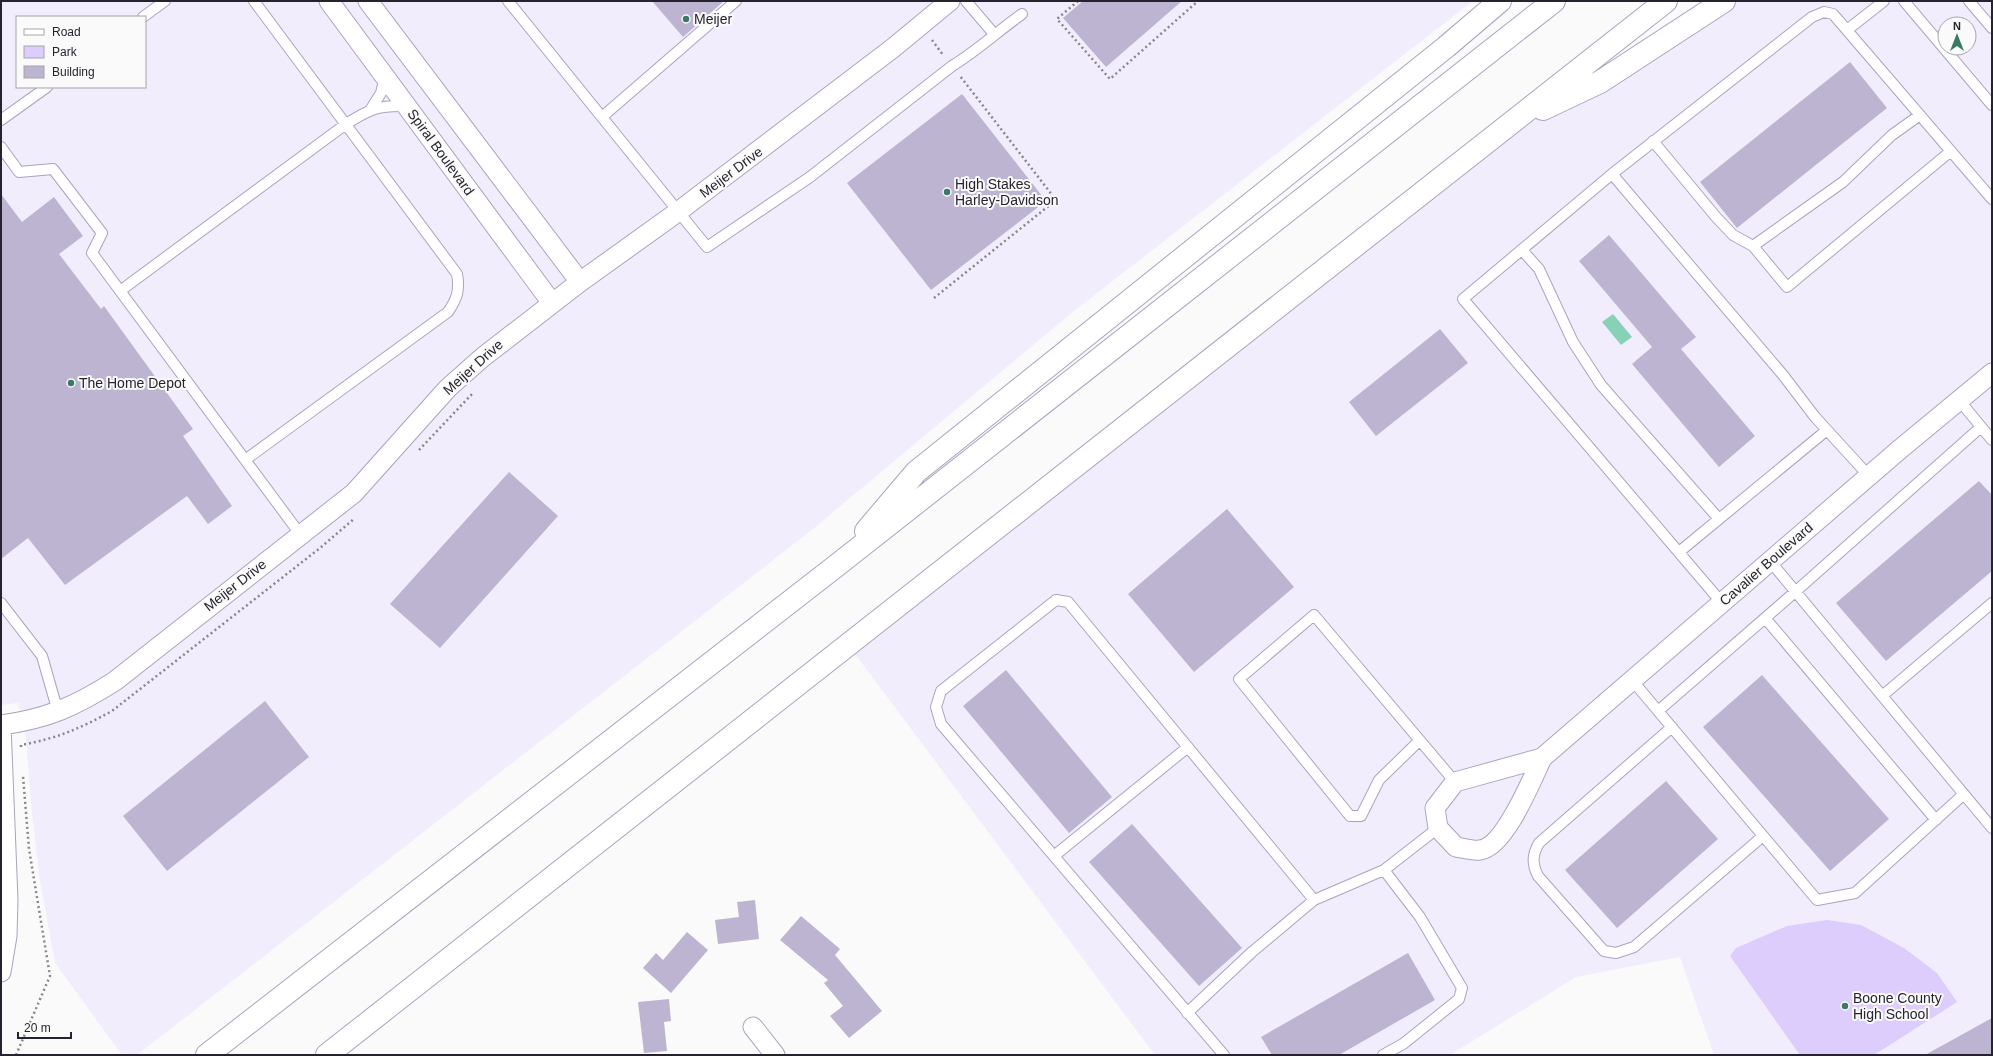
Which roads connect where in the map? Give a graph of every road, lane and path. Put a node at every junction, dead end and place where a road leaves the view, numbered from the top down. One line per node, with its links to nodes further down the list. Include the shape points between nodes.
1 (165, 1): 19 (lane)
2 (254, 1): 33 (lane)
3 (329, 1): 25 (street, Spiral Boulevard)
4 (368, 1): 43 (street)
5 (508, 1): 31 (lane)
6 (736, 1): 31 (lane)
7 (950, 1): 40 (street, Meijer Drive, via 893,48)
8 (966, 1): 22 (lane)
9 (1078, 1): 10 (path, via 1057,19 1110,79)
10 (1198, 1)
11 (1500, 1): 58 (highway, via 1440,52 916,472)
12 (1554, 1): 58 (highway)
13 (1666, 1): 34 (highway)
14 (1724, 1): 34 (highway, via 1600,82)
15 (1884, 1): 21 (lane)
16 (1904, 1): 27 (lane)
17 (1969, 1): 20 (lane)
18 (1022, 14): 22 (lane)
19 (144, 16)
20 (1992, 28)
21 (1847, 30): 30 (lane); 35 (lane, via 1833,14 1824,12 1812,17)
22 (994, 34): 24 (lane, via 975,52)
23 (932, 40): 24 (path)
24 (952, 66): 40 (lane, via 810,177 708,247); 45 (path, via 1056,200)
25 (385, 77): 28 (street, Spiral Boulevard); 29 (lane, via 381,93)
26 (46, 88): 32 (lane)
27 (1992, 105)
28 (407, 106): 29 (lane); 46 (street, Spiral Boulevard)
29 (371, 109): 33 (lane)
30 (1920, 115): 37 (lane); 41 (lane, via 1892,135 1843,182)
31 (602, 117): 40 (lane)
32 (1, 120)
33 (346, 124): 44 (lane); 52 (lane, via 457,274 457,299 448,312)
34 (1507, 126): 90 (highway)
35 (1653, 141): 38 (lane); 41 (lane, via 1720,222 1733,235)
36 (1, 147): 44 (lane, via 20,172 53,169 102,233 92,253)
37 (1951, 151): 39 (lane); 41 (lane, via 1787,287)
38 (1612, 174): 42 (lane); 50 (lane)
39 (1992, 199)
40 (679, 211): 43 (street, Meijer Drive)
41 (1753, 246)
42 (1522, 250): 54 (lane, via 1539,269 1573,342 1601,385); 56 (lane, via 1463,299)
43 (580, 282): 46 (street, Meijer Drive)
44 (120, 291): 52 (lane)
45 (934, 298)
46 (552, 303): 55 (street, Meijer Drive, via 448,388 354,493)
47 (1992, 373): 48 (street, Cavalier Boulevard)
48 (1959, 400): 49 (lane); 53 (street, Cavalier Boulevard)
49 (1981, 427): 51 (lane); 59 (lane)
50 (1827, 430): 53 (lane); 54 (lane)
51 (1992, 440)
52 (245, 460): 55 (lane)
53 (1869, 476): 57 (street, Cavalier Boulevard)
54 (1719, 519): 56 (lane)
55 (300, 534): 67 (street, Meijer Drive, via 115,681 88,698)
56 (1679, 552): 61 (lane)
57 (1770, 561): 59 (lane); 61 (street, Cavalier Boulevard)
58 (836, 566): 89 (highway)
59 (1795, 592): 63 (lane); 65 (lane)
60 (1, 603): 67 (lane, via 42,656)
61 (1722, 603): 64 (street, Cavalier Boulevard)
62 (1992, 603): 65 (lane)
63 (1765, 618): 66 (lane); 78 (lane)
64 (1632, 680): 66 (lane); 74 (street, Cavalier Boulevard)
65 (1882, 696): 77 (lane)
66 (1658, 711): 69 (lane)
67 (58, 712): 68 (street, Meijer Drive)
68 (1, 725): 85 (street, via 8,900 7,936)
69 (1672, 727): 81 (lane); 81 (lane, via 1539,844 1534,852 1533,861 1538,876 1604,951 1616,952 1634,947)
70 (1419, 741): 70 (lane, via 1314,615 1239,679 1350,816 1361,816 1379,780); 76 (lane)
71 (21, 745): 73 (path)
72 (1188, 747): 82 (lane); 82 (lane, via 1068,602 1056,600 941,690 936,707 941,724); 84 (lane)
73 (22, 753)
74 (1542, 758): 76 (street, Cavalier Boulevard); 79 (street, Cavalier Boulevard, via 1509,824 1496,841 1481,850 1456,847)
75 (23, 768): 88 (path, via 29,849 50,976)
76 (1455, 782): 79 (street, via 1435,808)
77 (1964, 794): 78 (lane); 80 (lane)
78 (1936, 820): 81 (lane, via 1855,893 1817,900)
79 (1438, 828): 83 (lane)
80 (1992, 828)
81 (1763, 836)
82 (1054, 856): 86 (lane)
83 (1384, 870): 84 (lane); 93 (lane, via 1420,917 1462,988 1459,998 1403,1044)
84 (1314, 900): 86 (lane, via 1252,952)
85 (1, 972)
86 (1187, 1013): 92 (lane)
87 (754, 1027): 91 (street)
88 (16, 1055)
89 (207, 1055)
90 (327, 1055)
91 (775, 1055)
92 (1224, 1055)
93 (1383, 1055)

